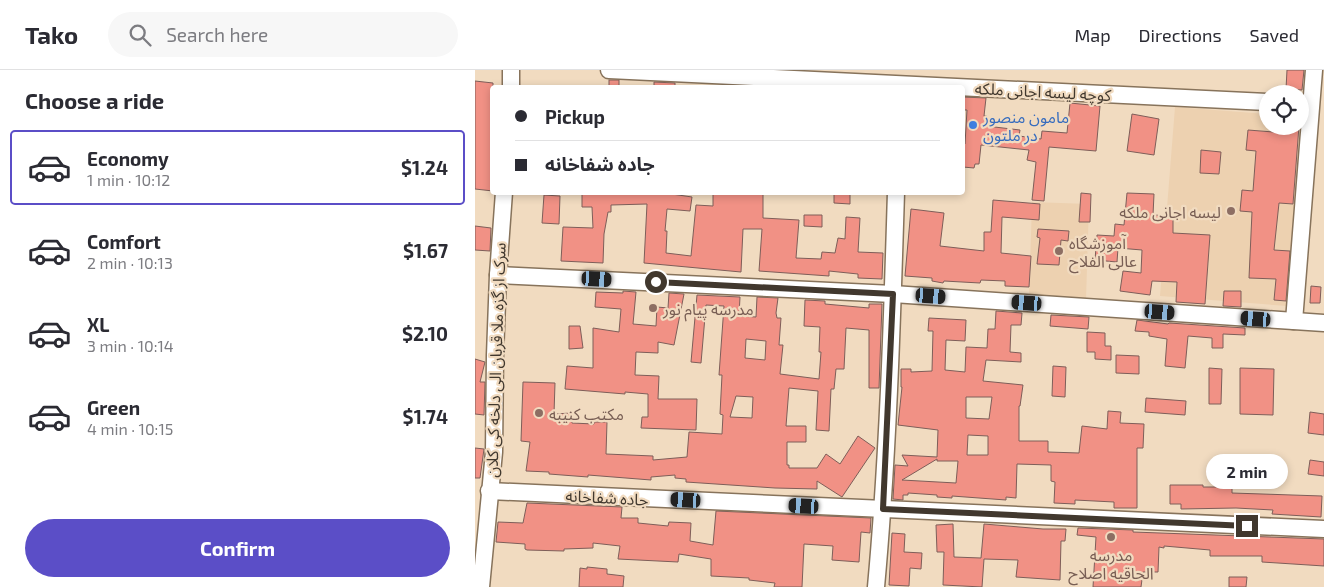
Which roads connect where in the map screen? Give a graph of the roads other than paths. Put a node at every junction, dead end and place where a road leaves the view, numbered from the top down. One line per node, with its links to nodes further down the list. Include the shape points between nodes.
1 (511, 70): 5 (street)
2 (609, 70): 4 (street, کوچه لیسه اجانی ملکه)
3 (1315, 70): 7 (street)
4 (899, 81): 6 (street, کوچه لیسه اجانی ملکه)
5 (511, 85)
6 (1259, 102)
7 (1312, 104): 12 (street)
8 (504, 195): 10 (street, سرک از گزه ملا قربان الی دلخه کی کلان)
9 (895, 195): 11 (street)
10 (498, 274): 11 (street); 14 (street, سرک از گزه ملا قربان الی دلخه کی کلان)
11 (893, 294): 12 (street); 15 (street)
12 (1294, 321): 13 (street)
13 (1324, 323)
14 (489, 491): 15 (street, جاده شفاخانه); 17 (street, سرک از گزه ملا قربان الی دلخه کی کلان)
15 (883, 509): 16 (street, جاده شفاخانه); 18 (street)
16 (1324, 529)
17 (481, 587)
18 (876, 587)

